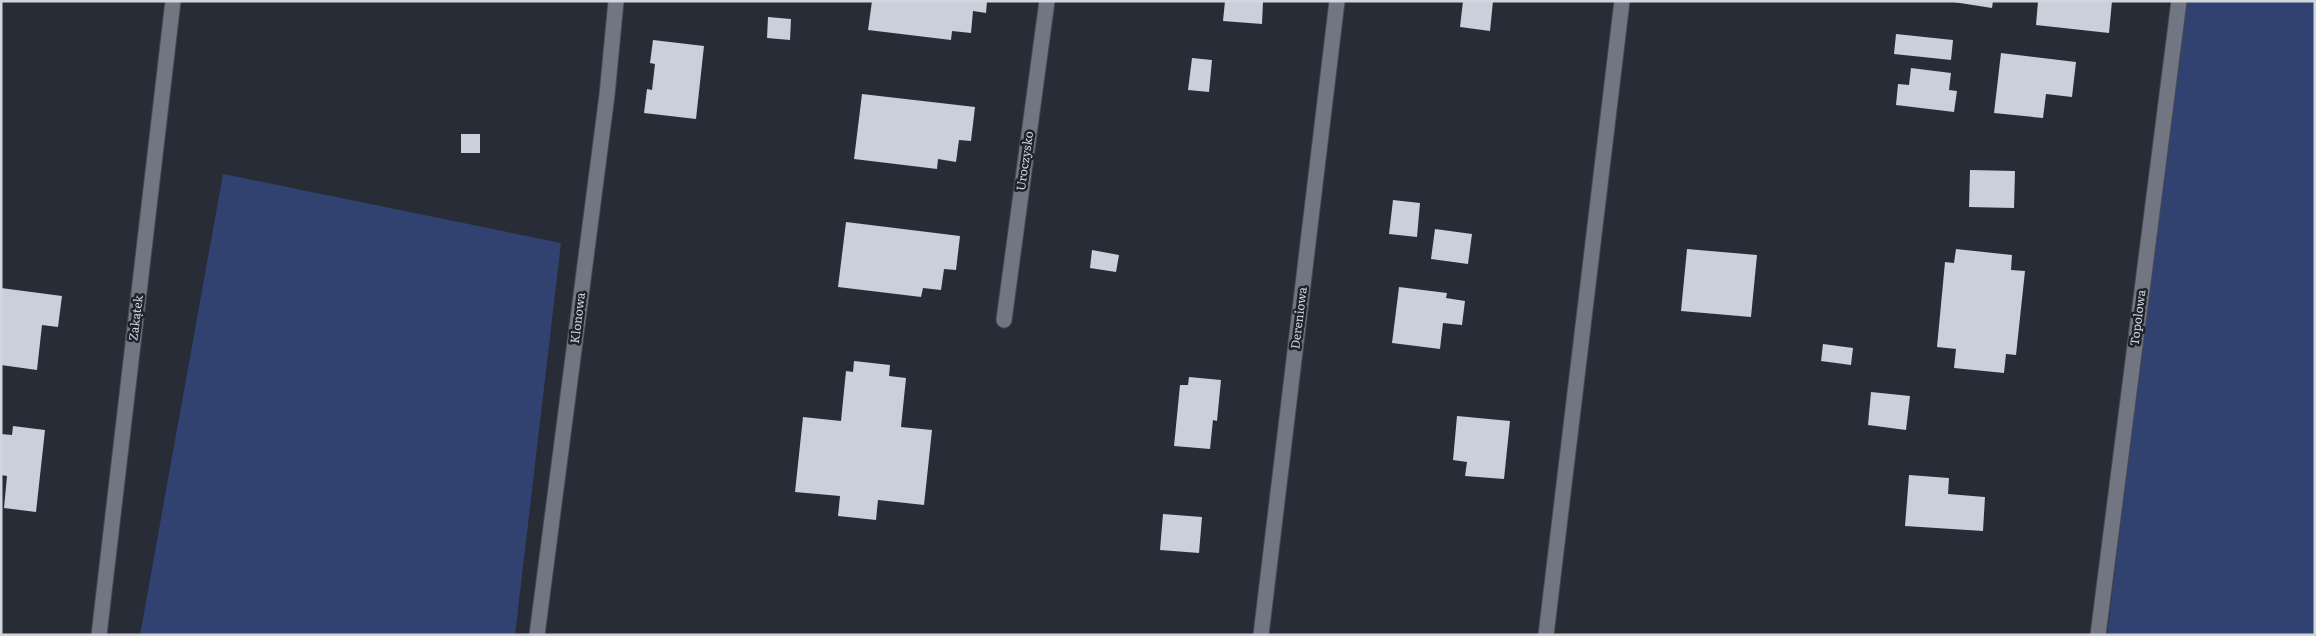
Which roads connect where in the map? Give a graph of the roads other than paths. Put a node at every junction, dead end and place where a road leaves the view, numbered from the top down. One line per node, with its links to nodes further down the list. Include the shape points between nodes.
1 (173, 1): 8 (street, Zakątek)
2 (616, 1): 9 (street, Klonowa, via 607,95)
3 (1047, 1): 7 (street, Uroczysko)
4 (1337, 1): 10 (street, Dereniowa)
5 (1622, 1): 11 (street)
6 (2179, 1): 12 (street, Topolowa)
7 (1004, 320)
8 (99, 635)
9 (537, 635)
10 (1261, 635)
11 (1546, 635)
12 (2098, 635)

